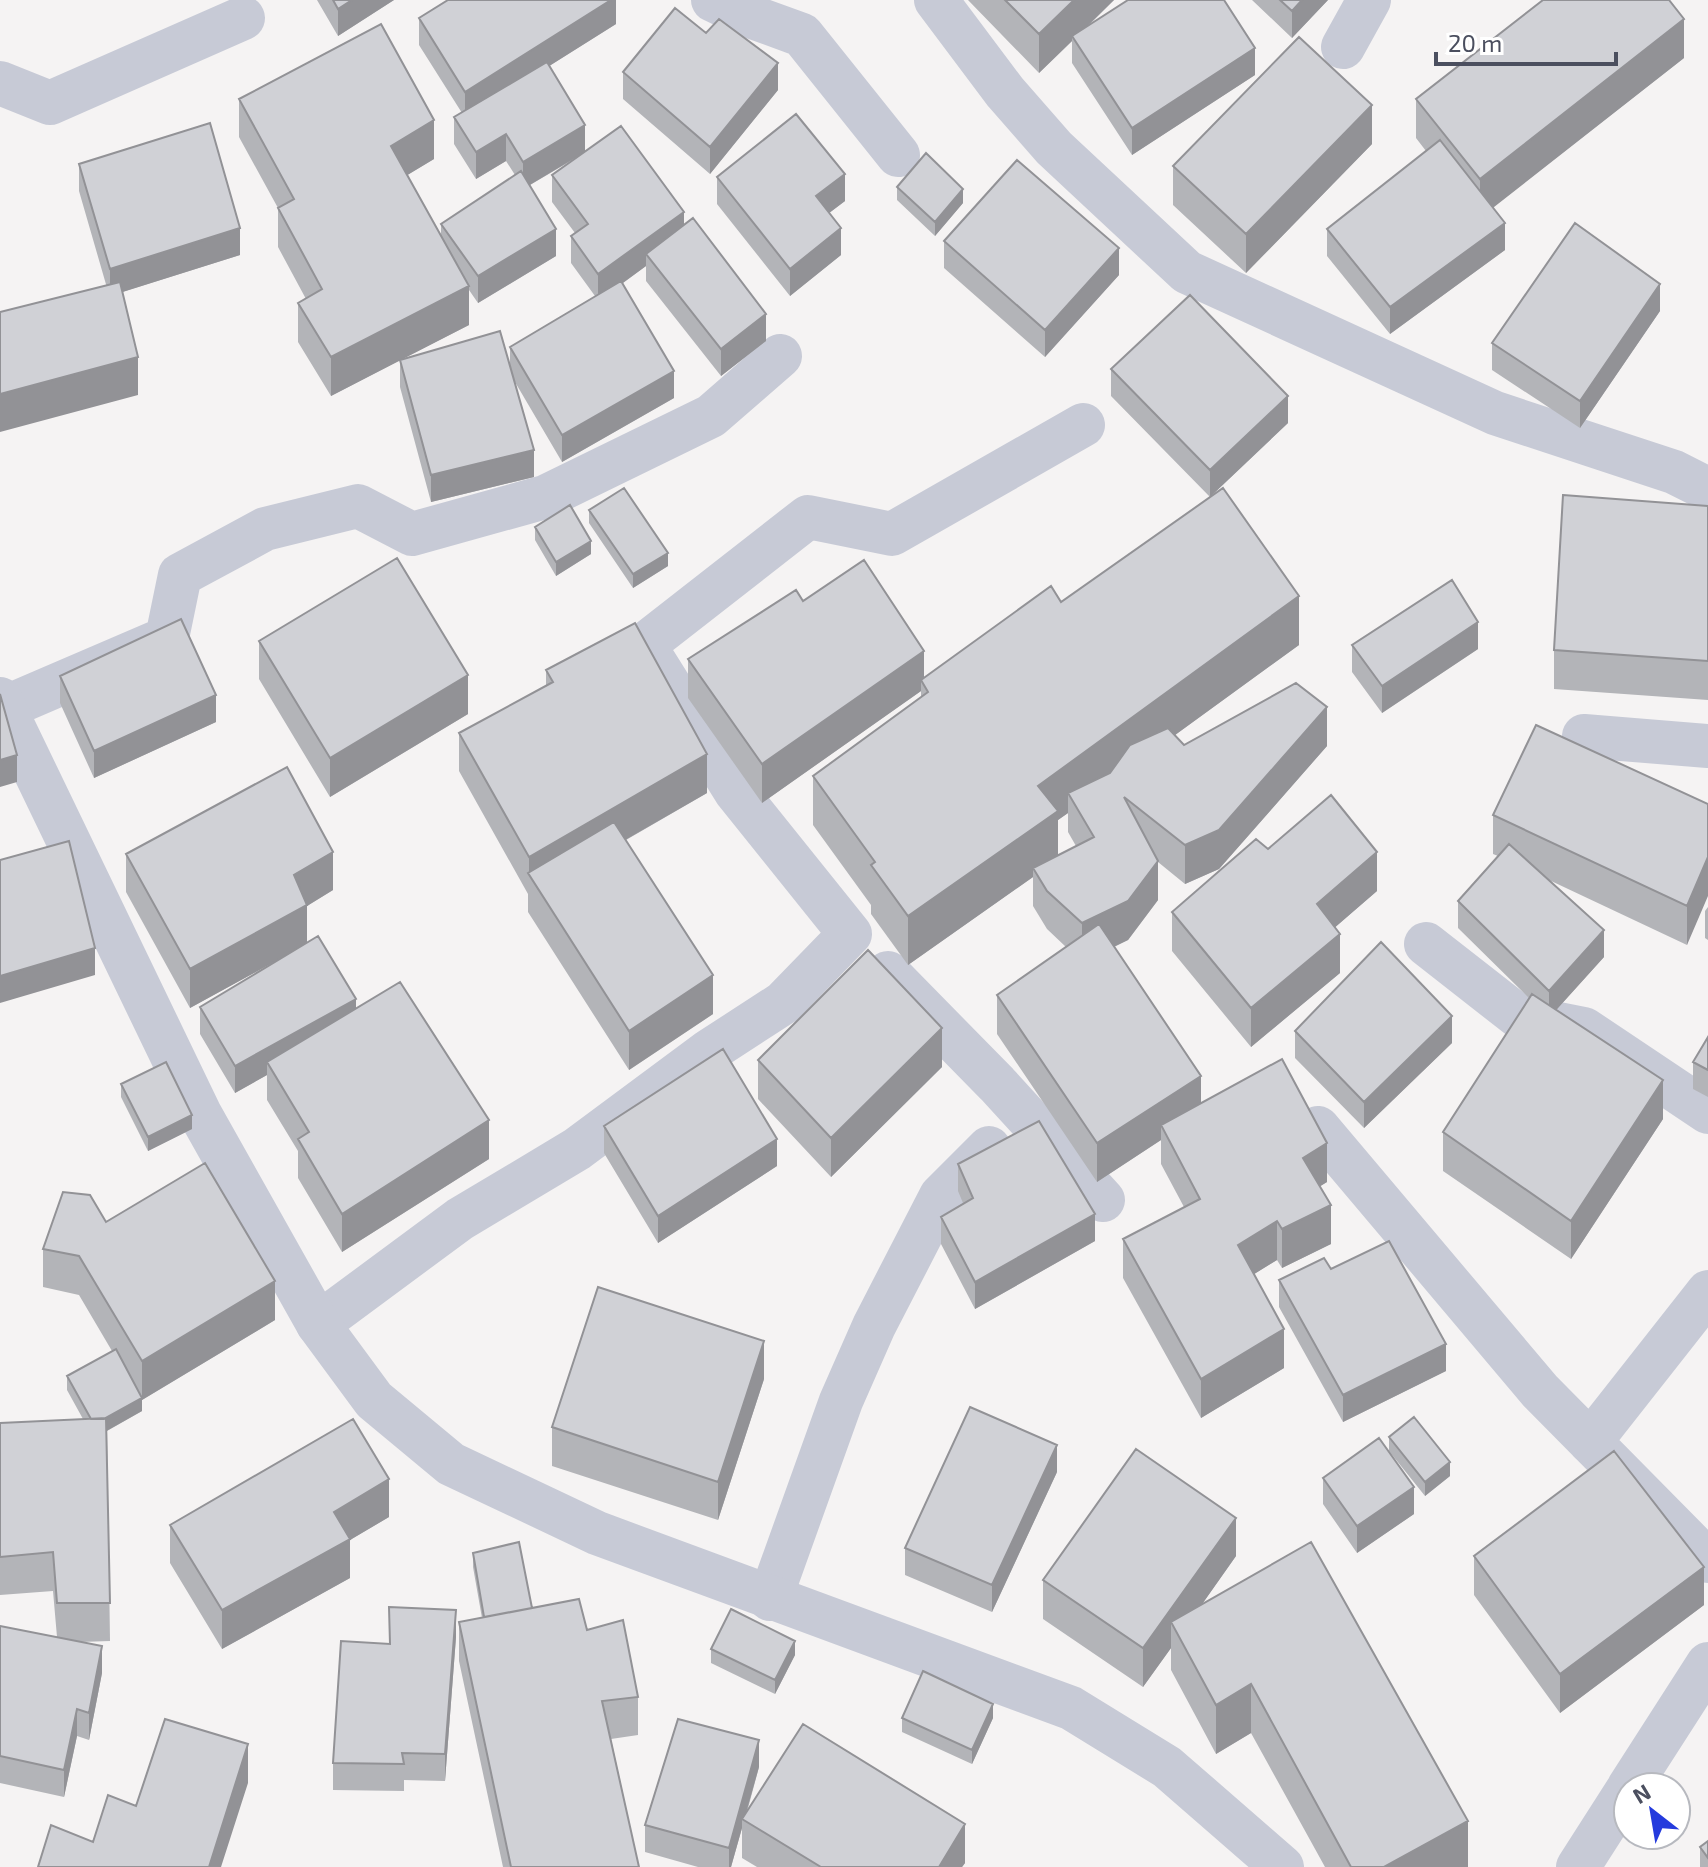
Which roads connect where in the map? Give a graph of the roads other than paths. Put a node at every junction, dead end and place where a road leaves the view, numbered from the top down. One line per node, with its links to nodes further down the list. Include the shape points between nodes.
1 (713, 0): 7 (street, via 802,35)
2 (936, 0): 10 (street, via 1054,148 1187,272 1495,413 1674,472)
3 (1369, 0): 5 (street)
4 (243, 18): 6 (street, via 50,103)
5 (1343, 47)
6 (0, 83)
7 (898, 155)
8 (780, 356): 11 (street, via 711,416 545,497 412,534 358,506 265,529 180,575 167,638)
9 (1083, 425): 14 (street, via 892,534 808,517 644,645 736,792)
10 (1708, 489)
11 (2, 703): 21 (street, via 200,1114)
12 (1584, 736): 13 (street)
13 (1708, 746)
14 (850, 934): 19 (street); 21 (street, via 783,1003 577,1149 460,1219)
15 (1426, 944): 16 (street, via 1518,1016 1584,1029)
16 (1708, 1112)
17 (1318, 1128): 22 (street, via 1540,1391)
18 (989, 1148): 24 (street, via 941,1196 874,1326 841,1401)
19 (1103, 1200)
20 (1708, 1292): 22 (street)
21 (318, 1324): 24 (street, via 374,1400 451,1464 597,1533)
22 (1590, 1442): 23 (street)
23 (1708, 1561)
24 (770, 1599): 28 (street, via 1071,1708 1167,1767)
25 (1708, 1664): 26 (street)
26 (1640, 1771)
27 (1612, 1814): 29 (street)
28 (1282, 1867)
29 (1578, 1867)

